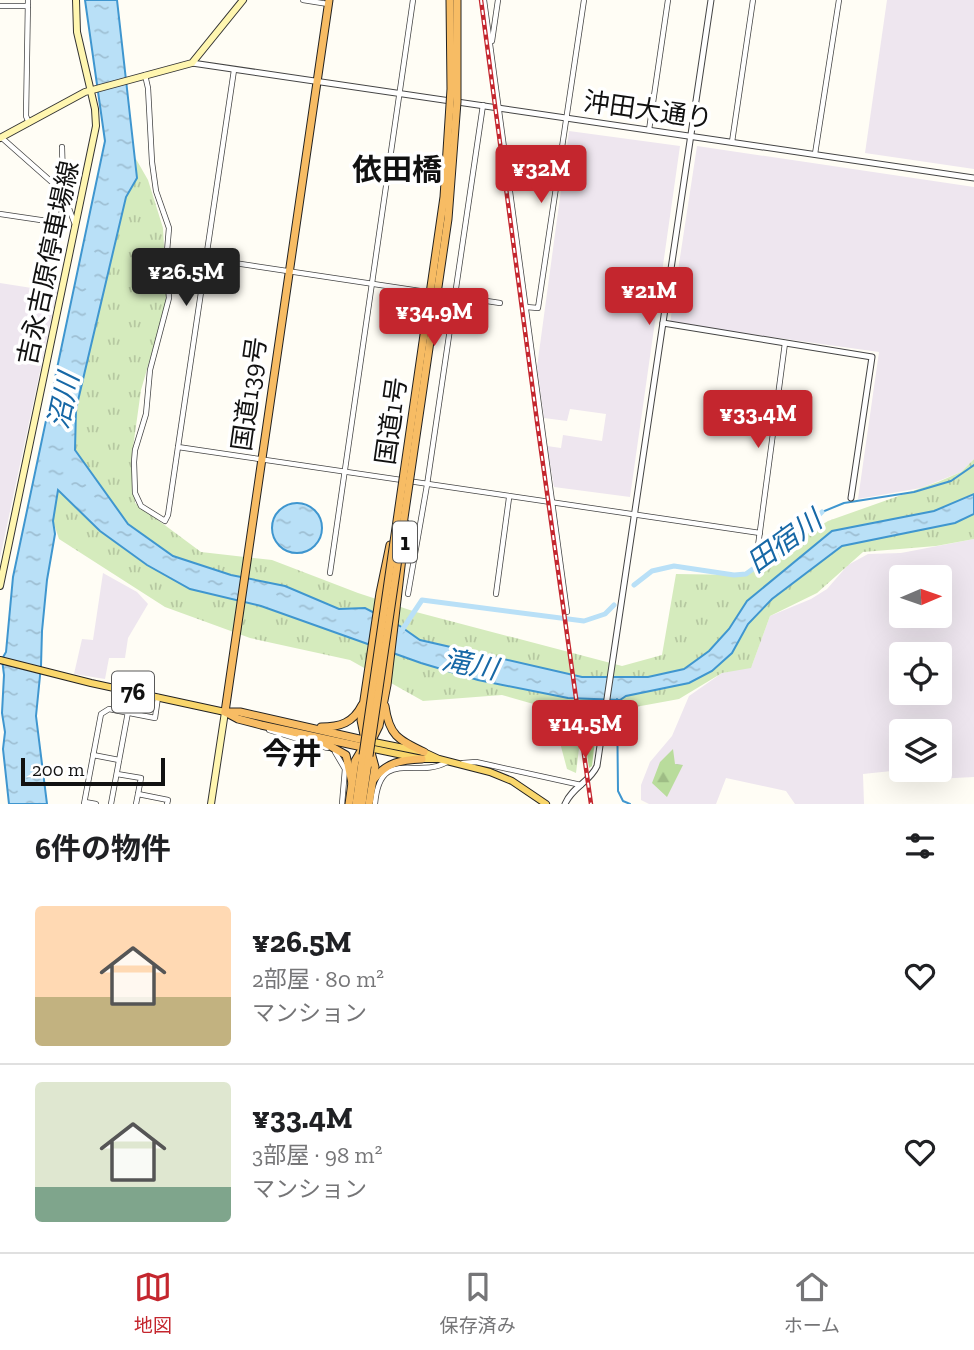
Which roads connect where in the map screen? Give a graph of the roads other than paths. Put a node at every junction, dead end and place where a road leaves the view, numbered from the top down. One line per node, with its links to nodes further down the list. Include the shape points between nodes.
1 (76, 0): 22 (main road, 吉永吉原停車場線, via 77,32)
2 (243, 0): 18 (main road)
3 (303, 0): 14 (street)
4 (413, 0): 23 (street)
5 (450, 0): 52 (highway, 国道1号 / 1, bridge, via 451,89 444,198)
6 (457, 0): 52 (highway, 国道1号 / 1, bridge, via 457,90 448,219)
7 (484, 0): 17 (street)
8 (498, 0): 17 (street)
9 (584, 0): 26 (street)
10 (668, 0): 28 (street)
11 (711, 0): 29 (street)
12 (753, 0): 31 (street)
13 (839, 0): 33 (street)
14 (329, 2): 21 (highway, 国道139号)
15 (28, 3): 16 (street); 27 (street)
16 (0, 6)
17 (491, 49): 25 (street)
18 (192, 63): 19 (street, 沖田大通り); 20 (main road)
19 (234, 70): 21 (street, 沖田大通り); 40 (street)
20 (145, 75): 22 (main road); 39 (street, via 156,191 170,228)
21 (316, 82): 23 (street, 沖田大通り); 41 (highway, 国道139号)
22 (93, 89): 27 (main road); 38 (main road, 吉永吉原停車場線, via 96,126)
23 (400, 93): 24 (street, 沖田大通り); 42 (street)
24 (483, 105): 25 (street, 沖田大通り); 43 (street)
25 (499, 108): 26 (street, 沖田大通り); 45 (street)
26 (566, 117): 28 (street, 沖田大通り); 45 (street, via 538,308)
27 (29, 122): 30 (main road)
28 (649, 130): 29 (street, 沖田大通り)
29 (691, 136): 31 (street, 沖田大通り); 46 (street)
30 (1, 137): 35 (street)
31 (732, 142): 33 (street, 沖田大通り)
32 (62, 147): 35 (street, via 63,180)
33 (815, 154): 34 (street, 沖田大通り)
34 (974, 178)
35 (52, 181): 36 (street)
36 (61, 190): 37 (street, via 54,222); 38 (street)
37 (0, 214)
38 (75, 225): 60 (main road, 吉永吉原停車場線)
39 (168, 253): 40 (street); 48 (street, via 167,311 150,370 146,414 134,462 135,493 141,506 164,521)
40 (206, 258): 41 (street); 48 (street)
41 (288, 271): 42 (street); 49 (highway, 国道139号)
42 (371, 283): 43 (street); 50 (street)
43 (455, 296): 44 (street); 51 (street)
44 (500, 303)
45 (526, 307): 55 (street)
46 (663, 323): 47 (street); 56 (street)
47 (785, 343): 54 (street, via 872,357); 57 (street)
48 (178, 447): 49 (street)
49 (261, 459): 50 (street); 69 (highway, 国道139号)
50 (344, 472): 51 (street); 59 (street)
51 (427, 485): 53 (street); 61 (street)
52 (406, 488): 66 (highway, 1, bridge, via 380,593); 67 (highway, 1, bridge, via 399,596); 93 (highway, 国道1号 / 1, bridge); 94 (highway, 国道1号 / 1, bridge)
53 (509, 498): 55 (street); 62 (street)
54 (851, 498)
55 (552, 503): 56 (street); 63 (street)
56 (635, 515): 57 (street); 83 (street, via 597,766)
57 (760, 533): 58 (street)
58 (756, 561)
59 (330, 573)
60 (0, 586)
61 (408, 594)
62 (496, 594)
63 (567, 612)
64 (0, 660): 65 (main road, 76)
65 (159, 696): 68 (street, via 155,718); 69 (main road, 76)
66 (364, 699): 71 (highway, 1, via 355,716 341,726); 72 (highway, 1, via 361,720)
67 (384, 702): 72 (highway, 1, via 379,726); 74 (highway, 1, via 391,730)
68 (128, 712): 73 (street, via 109,709 101,714); 75 (street)
69 (225, 712): 70 (highway); 71 (highway); 90 (main road)
70 (261, 725): 71 (highway); 91 (street, via 338,755 345,769)
71 (305, 730): 72 (highway); 82 (highway, 1, via 346,755)
72 (367, 744): 74 (main road); 80 (highway, 1, via 375,766); 82 (highway, 1, via 355,761)
73 (93, 755): 75 (street); 85 (street)
74 (423, 755): 76 (main road); 80 (highway, via 388,765)
75 (119, 760): 79 (street)
76 (448, 761): 77 (main road); 95 (street, via 438,767 391,770 378,783)
77 (458, 764): 78 (street, via 476,762); 81 (main road)
78 (518, 771): 81 (street); 83 (street)
79 (117, 774): 84 (street, via 141,778); 87 (street)
80 (373, 780): 95 (highway, 1)
81 (512, 781): 96 (main road)
82 (352, 783): 92 (highway, 1)
83 (581, 785): 97 (street)
84 (138, 794): 88 (street); 89 (street, via 168,800)
85 (85, 803): 86 (street)
86 (96, 804)
87 (111, 804)
88 (136, 804)
89 (167, 804)
90 (211, 804)
91 (342, 804)
92 (349, 804)
93 (356, 804)
94 (362, 804)
95 (372, 804)
96 (546, 804)
97 (565, 804)

